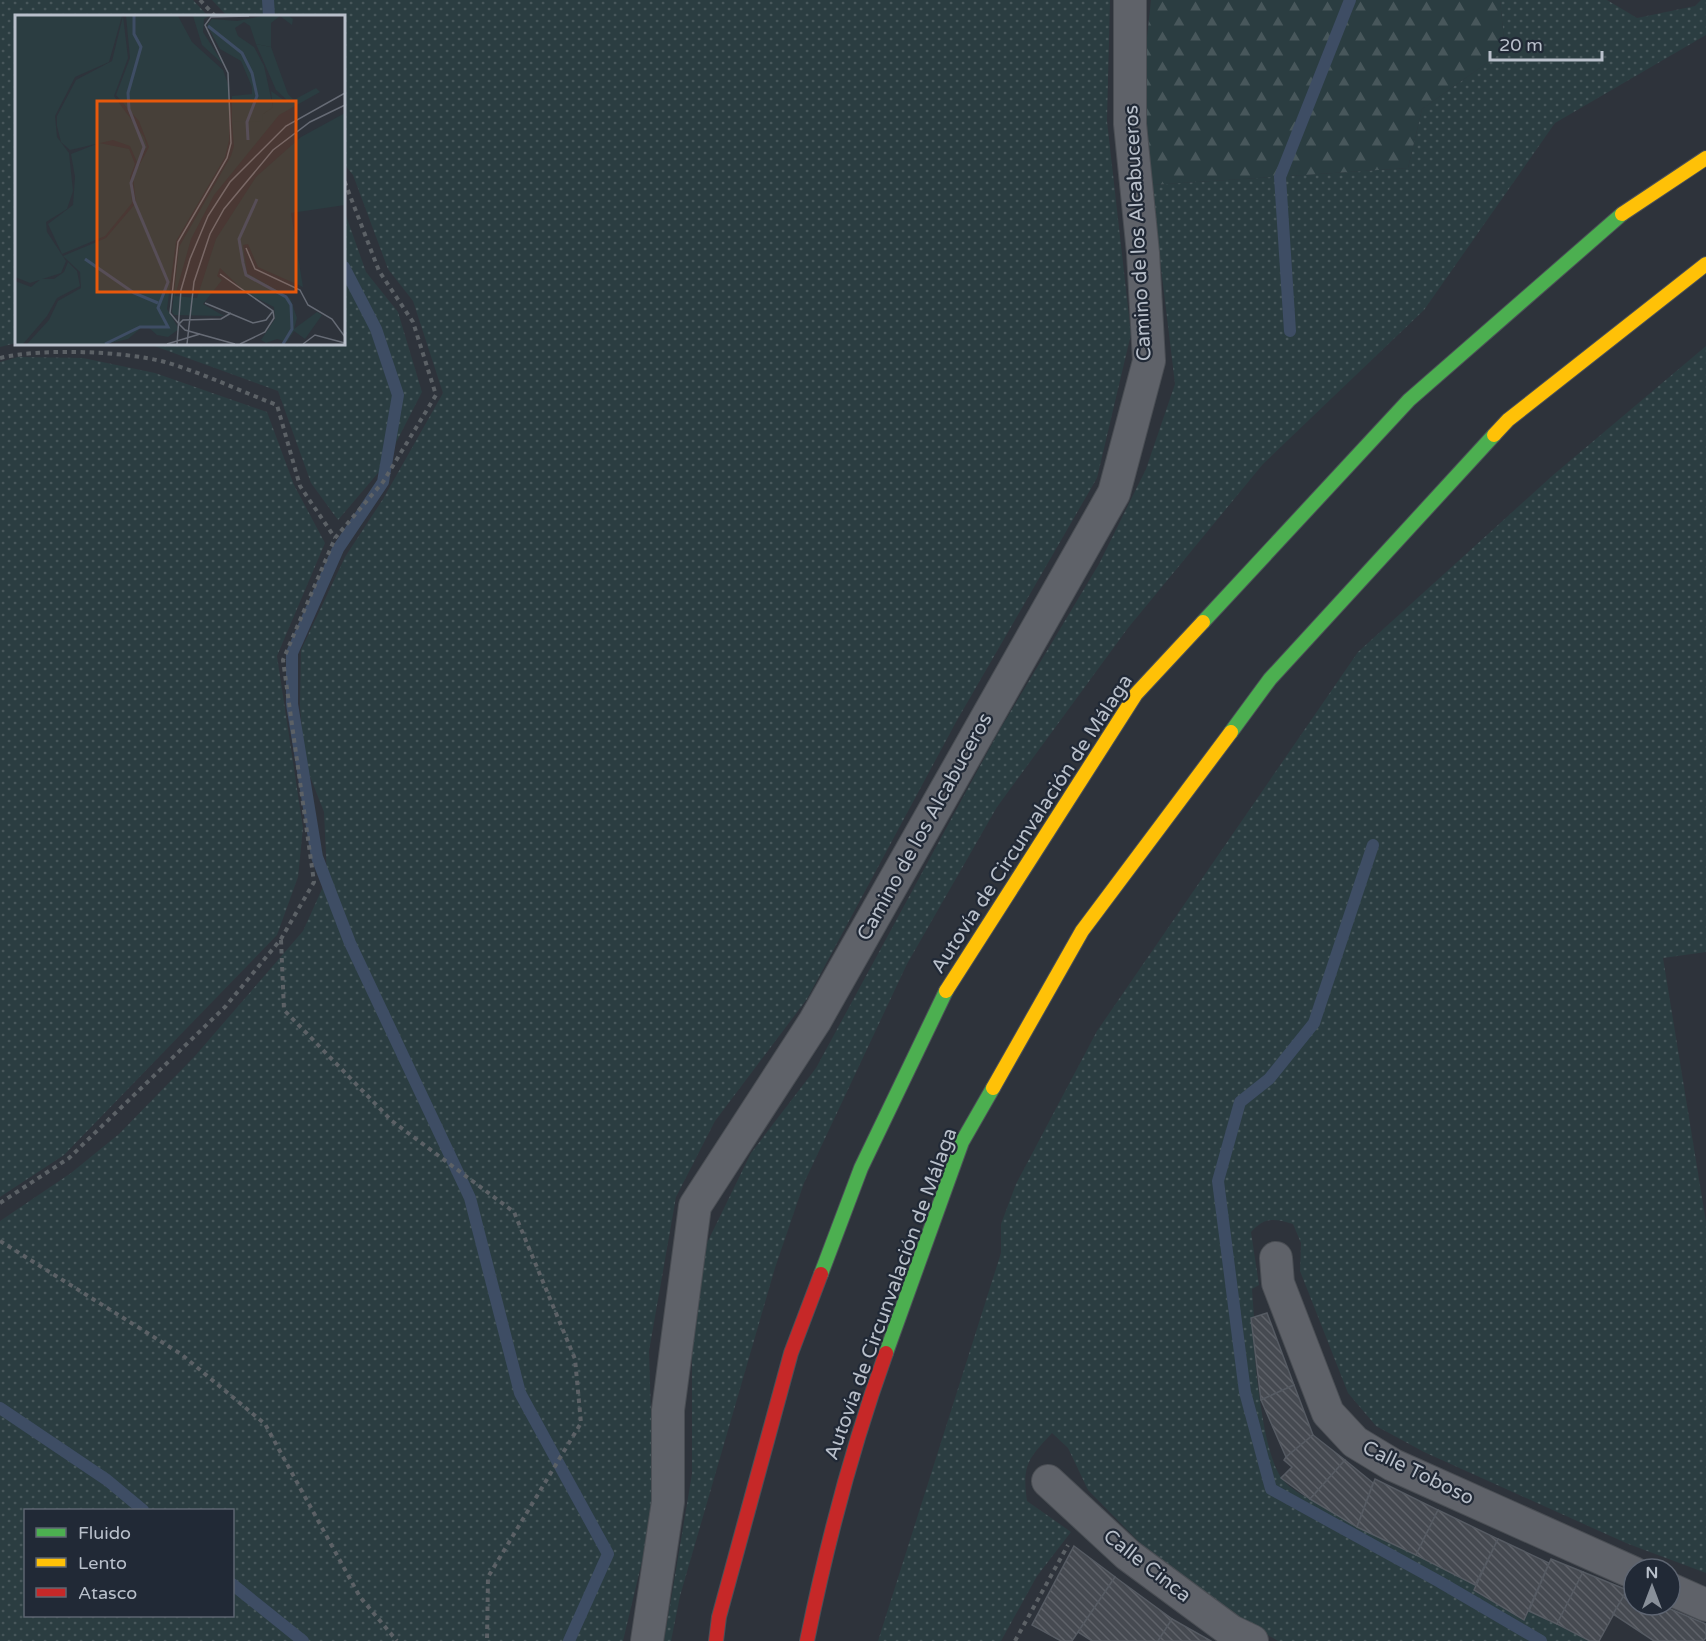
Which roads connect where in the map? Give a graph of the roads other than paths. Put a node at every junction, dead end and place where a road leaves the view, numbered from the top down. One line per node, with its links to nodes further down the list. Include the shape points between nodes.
1 (1130, 0): 9 (street, Camino de los Alcabuceros, via 1130,124 1149,361 1114,492 815,1021 695,1206 668,1410 668,1502)
2 (1706, 158): 10 (highway, Autovía de Circunvalación de Málaga, via 1620,216 1409,400 1136,694 946,991 861,1168 791,1353 719,1617)
3 (1706, 264): 11 (highway, Autovía de Circunvalación de Málaga, via 1508,420 1270,679 1082,931 962,1142 860,1425 825,1553)
4 (1276, 1257): 6 (street, Calle Toboso, via 1278,1283 1328,1413 1355,1442 1393,1465)
5 (1048, 1481): 12 (street, Calle Cinca, via 1128,1555 1231,1631)
6 (1622, 1568)
7 (1682, 1594): 8 (street)
8 (1706, 1605)
9 (647, 1641)
10 (716, 1641)
11 (807, 1641)
12 (1252, 1641)

